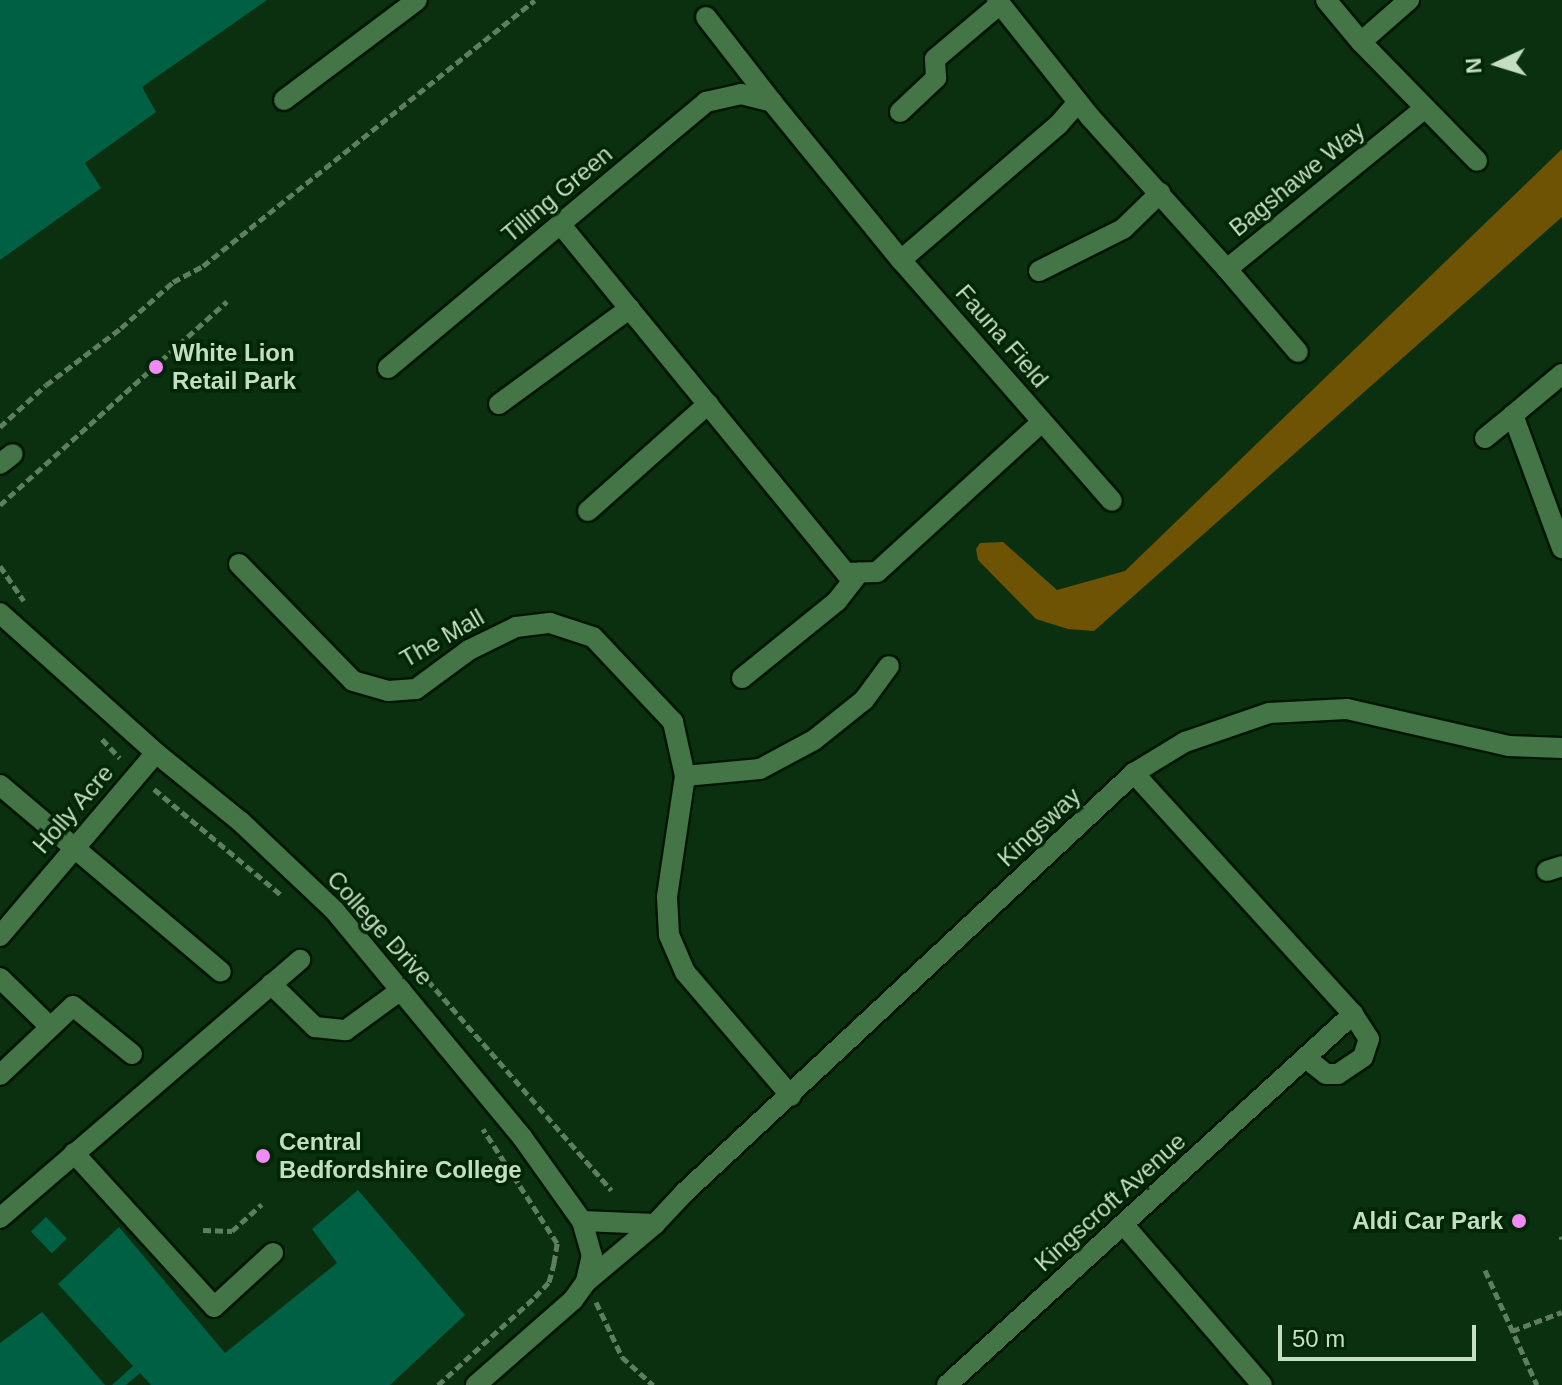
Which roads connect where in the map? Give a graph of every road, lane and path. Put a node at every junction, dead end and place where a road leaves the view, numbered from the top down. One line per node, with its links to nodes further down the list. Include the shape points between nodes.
1 (417, 0): 8 (street)
2 (535, 0): 28 (path, via 203,266 173,282)
3 (1326, 0): 7 (street)
4 (1409, 0): 7 (street)
5 (999, 2): 10 (street, Bagshawe Way); 12 (street, via 935,59 936,78)
6 (706, 17): 9 (street)
7 (1361, 42): 11 (street)
8 (284, 100)
9 (772, 102): 15 (street, Tilling Green, via 741,94 706,102); 16 (street)
10 (1078, 102): 14 (street, Bagshawe Way); 16 (street)
11 (1424, 109): 13 (street); 17 (street, Bagshawe Way)
12 (900, 112)
13 (1477, 161)
14 (1160, 193): 17 (street, Bagshawe Way); 18 (street, via 1123,229)
15 (561, 225): 20 (street); 22 (street, Tilling Green)
16 (901, 260): 27 (street, Fauna Field)
17 (1227, 269): 21 (street)
18 (1039, 271)
19 (227, 301): 31 (path)
20 (630, 308): 24 (street); 25 (street)
21 (1298, 352)
22 (388, 368)
23 (1562, 374): 26 (street)
24 (499, 404)
25 (708, 404): 32 (street); 35 (street, via 846,573)
26 (1513, 415): 29 (street); 33 (street)
27 (1042, 422): 30 (street, Fauna Field); 35 (street, via 877,572)
28 (0, 427)
29 (1485, 438)
30 (1112, 501)
31 (0, 505)
32 (588, 511)
33 (1562, 548)
34 (239, 564): 42 (street, The Mall, via 353,681 388,691 416,689 469,650 516,627 550,623 593,637 673,722)
35 (859, 573): 38 (street, via 837,601)
36 (0, 613): 40 (street, College Drive)
37 (889, 666): 42 (street, via 864,700 814,740 760,769)
38 (742, 678)
39 (1562, 748): 41 (street, Kingsway, via 1509,746 1347,709 1269,713 1185,742)
40 (156, 753): 45 (street, Holly Acre); 52 (street, College Drive, via 241,822 335,911)
41 (1134, 773): 53 (street); 59 (street, Kingsway)
42 (685, 776): 59 (street, The Mall, via 667,897 669,935 685,972)
43 (0, 785): 45 (street)
44 (154, 788): 46 (path)
45 (73, 847): 47 (street, Holly Acre); 49 (street)
46 (284, 898)
47 (0, 936)
48 (300, 960): 51 (street)
49 (221, 972)
50 (0, 978): 54 (street)
51 (271, 984): 52 (street, via 315,1027 346,1030); 61 (street)
52 (401, 990): 65 (street, College Drive, via 522,1137)
53 (1353, 1014): 57 (street, Kingscroft Avenue); 57 (street, via 1369,1039 1363,1057 1338,1074 1326,1074)
54 (50, 1027): 56 (street, via 73,1006); 58 (street)
55 (483, 1045): 62 (path)
56 (132, 1054)
57 (1307, 1059): 67 (street, Kingscroft Avenue)
58 (0, 1075)
59 (791, 1096): 66 (street, Kingsway)
60 (479, 1124): 75 (path, via 557,1243 554,1263 549,1282 535,1297)
61 (74, 1153): 64 (street); 69 (street, via 214,1307)
62 (611, 1190)
63 (262, 1204): 68 (path, via 232,1231)
64 (0, 1218)
65 (582, 1221): 66 (street); 71 (street, College Drive, via 592,1255)
66 (655, 1224): 71 (street, Kingsway)
67 (1124, 1225): 78 (street, Kingscroft Avenue); 79 (street)
68 (203, 1230)
69 (273, 1253)
70 (1485, 1270): 74 (path)
71 (586, 1282): 76 (street, via 573,1300)
72 (596, 1301): 77 (path, via 622,1357)
73 (1562, 1312): 74 (path)
74 (1512, 1331): 80 (path)
75 (438, 1385)
76 (476, 1385)
77 (653, 1385)
78 (947, 1385)
79 (1262, 1385)
80 (1537, 1385)

